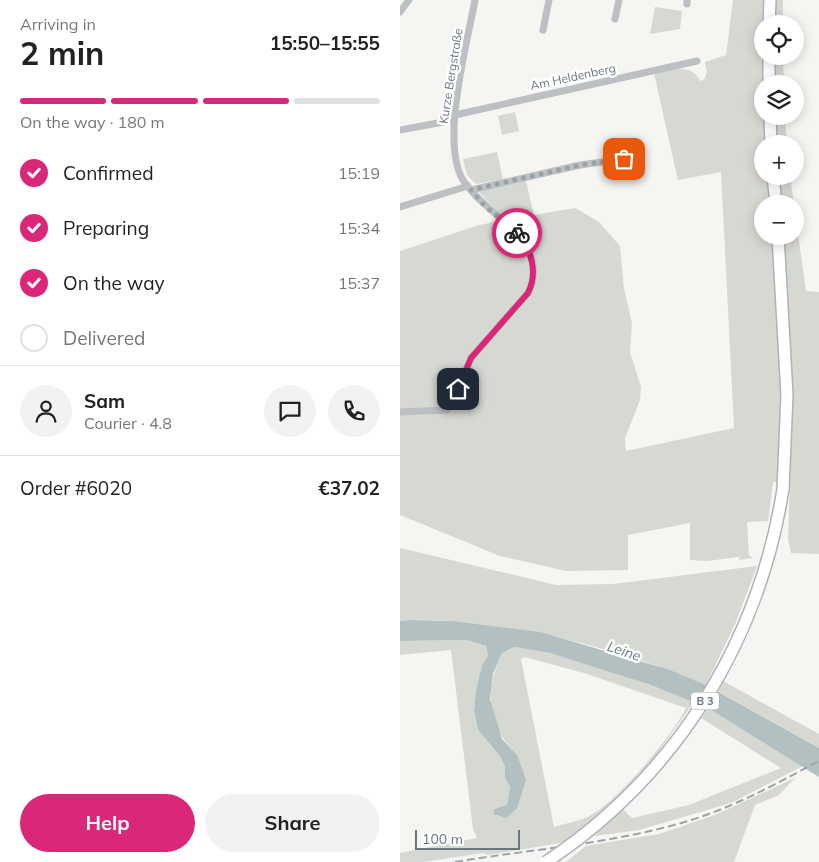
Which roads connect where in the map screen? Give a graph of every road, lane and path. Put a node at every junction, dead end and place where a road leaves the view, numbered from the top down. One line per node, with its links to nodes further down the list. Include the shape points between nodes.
1 (409, 0): 6 (street)
2 (475, 0): 11 (street, Kurze Bergstraße)
3 (549, 0): 9 (street)
4 (618, 0): 8 (street)
5 (770, 0): 7 (main road)
6 (400, 12)
7 (769, 15)
8 (615, 19)
9 (544, 30)
10 (696, 61): 11 (street, Am Heldenberg)
11 (454, 117): 12 (street, Am Heldenberg); 14 (street, Kurze Bergstraße, via 458,169)
12 (400, 130)
13 (624, 159): 14 (street)
14 (470, 188): 15 (street); 17 (street, Kurze Bergstraße, via 525,242 534,281 528,293 471,358 447,410)
15 (400, 207)
16 (779, 245): 18 (main road, B 3, bridge, via 787,395 783,489 775,534 755,601 737,644 704,704 673,747 633,792 594,827)
17 (400, 412)
18 (546, 862)

